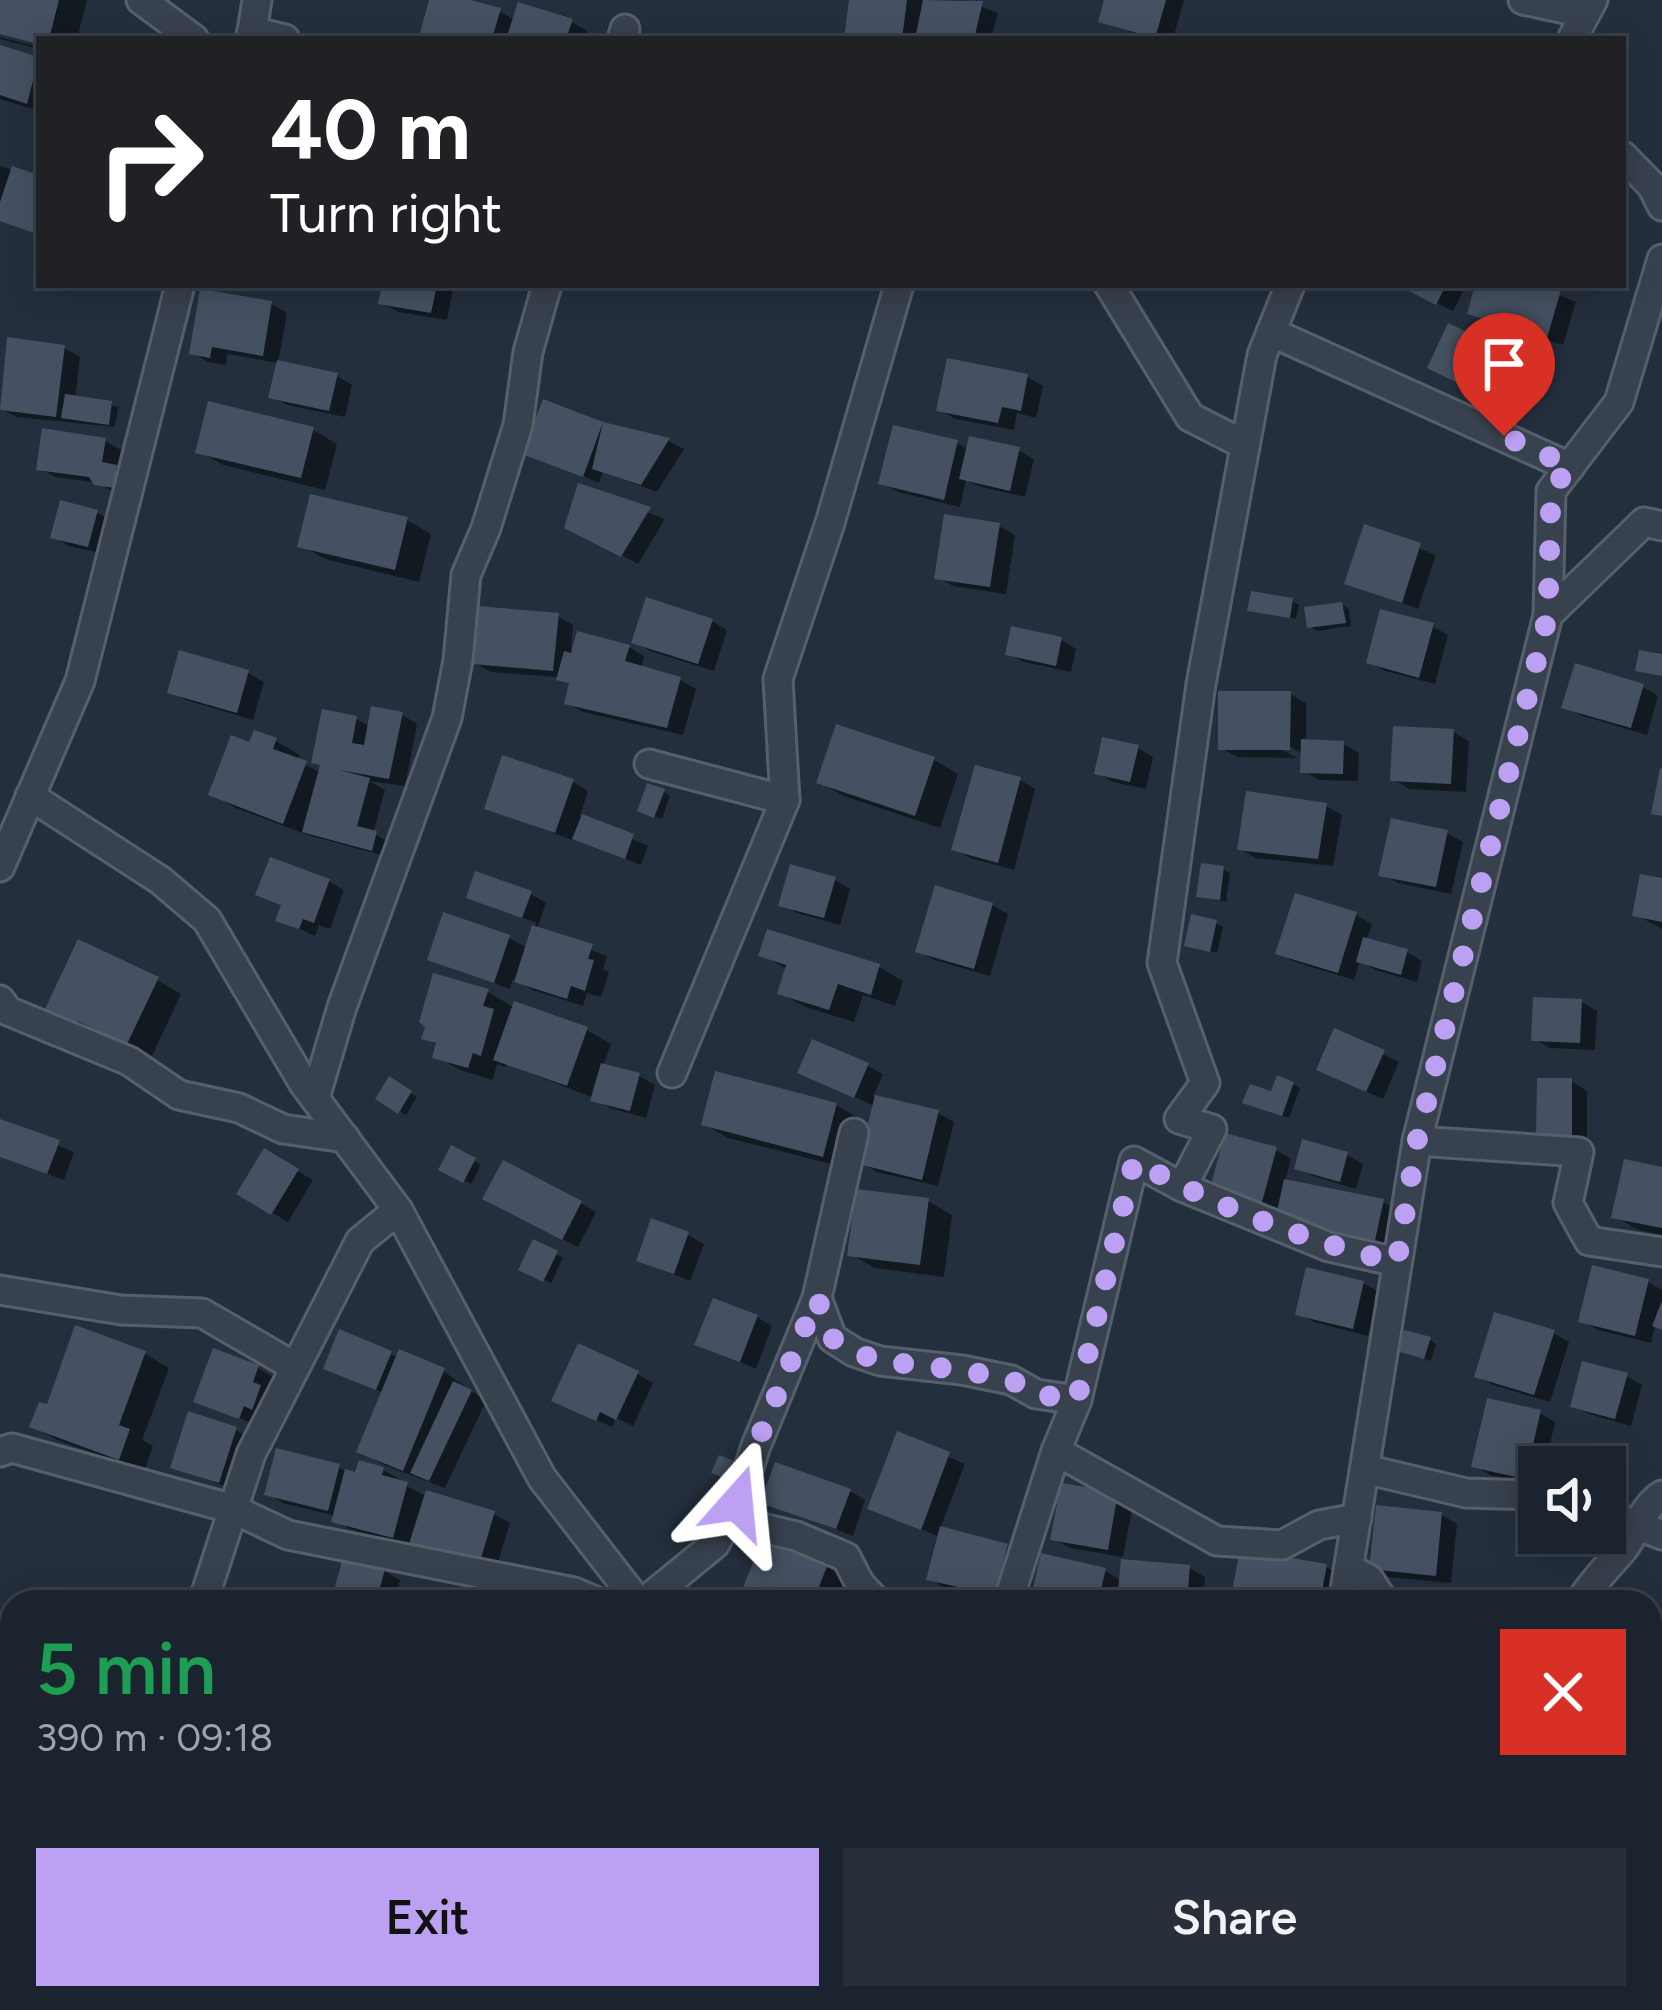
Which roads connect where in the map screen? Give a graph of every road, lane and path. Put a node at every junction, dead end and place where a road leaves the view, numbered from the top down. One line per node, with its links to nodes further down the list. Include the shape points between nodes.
1 (141, 0): 6 (street)
2 (257, 0): 5 (street)
3 (1523, 0): 4 (street)
4 (1575, 17)
5 (251, 35)
6 (190, 36)
7 (1626, 159): 8 (street)
8 (1662, 206)
9 (1662, 259): 17 (street, via 1619,402)
10 (179, 288): 21 (street, via 80,681)
11 (547, 288): 26 (street, via 518,425 466,575 447,718)
12 (898, 288): 22 (street, via 778,679)
13 (1111, 288): 16 (street, via 1190,417)
14 (1289, 288): 15 (street)
15 (1271, 332): 16 (street); 17 (street)
16 (1245, 445): 30 (street, via 1162,963 1204,1083 1179,1119 1212,1129)
17 (1570, 466): 19 (street, via 1551,491)
18 (1662, 526): 19 (street, via 1644,522)
19 (1548, 615): 29 (street)
20 (649, 764): 22 (street)
21 (30, 796): 23 (street); 26 (street, via 207,920)
22 (785, 800): 25 (street)
23 (0, 867)
24 (0, 1000): 28 (street, via 8,1011 129,1061 179,1095 239,1108 283,1129)
25 (671, 1073)
26 (315, 1098): 28 (street)
27 (854, 1133): 35 (street)
28 (344, 1138): 31 (street)
29 (1417, 1141): 32 (street, via 1579,1152 1568,1202 1589,1241); 33 (street)
30 (1182, 1187): 33 (street, via 1329,1247); 37 (street, via 1134,1161)
31 (398, 1210): 36 (street, via 360,1241); 50 (street, via 542,1478)
32 (1662, 1252)
33 (1397, 1262): 40 (street)
34 (0, 1290): 36 (street, via 121,1310 202,1313)
35 (817, 1298): 37 (street, via 832,1338 854,1352); 43 (street)
36 (296, 1367): 44 (street)
37 (1077, 1400): 38 (street)
38 (1056, 1451): 45 (street, via 1217,1541 1282,1545 1319,1525); 53 (street)
39 (0, 1452): 44 (street, via 12,1448)
40 (1365, 1469): 41 (street, via 1466,1492); 45 (street)
41 (1518, 1494)
42 (1662, 1495): 46 (street, via 1650,1502)
43 (737, 1503): 51 (street, via 716,1544); 52 (street, via 758,1527 847,1556)
44 (233, 1509): 48 (street); 49 (street, via 288,1534)
45 (1357, 1518): 47 (street)
46 (1650, 1530): 56 (street)
47 (1349, 1568): 54 (street); 55 (street)
48 (206, 1590)
49 (564, 1590)
50 (631, 1590)
51 (657, 1590)
52 (865, 1590)
53 (1012, 1590)
54 (1345, 1590)
55 (1376, 1590)
56 (1592, 1590)

